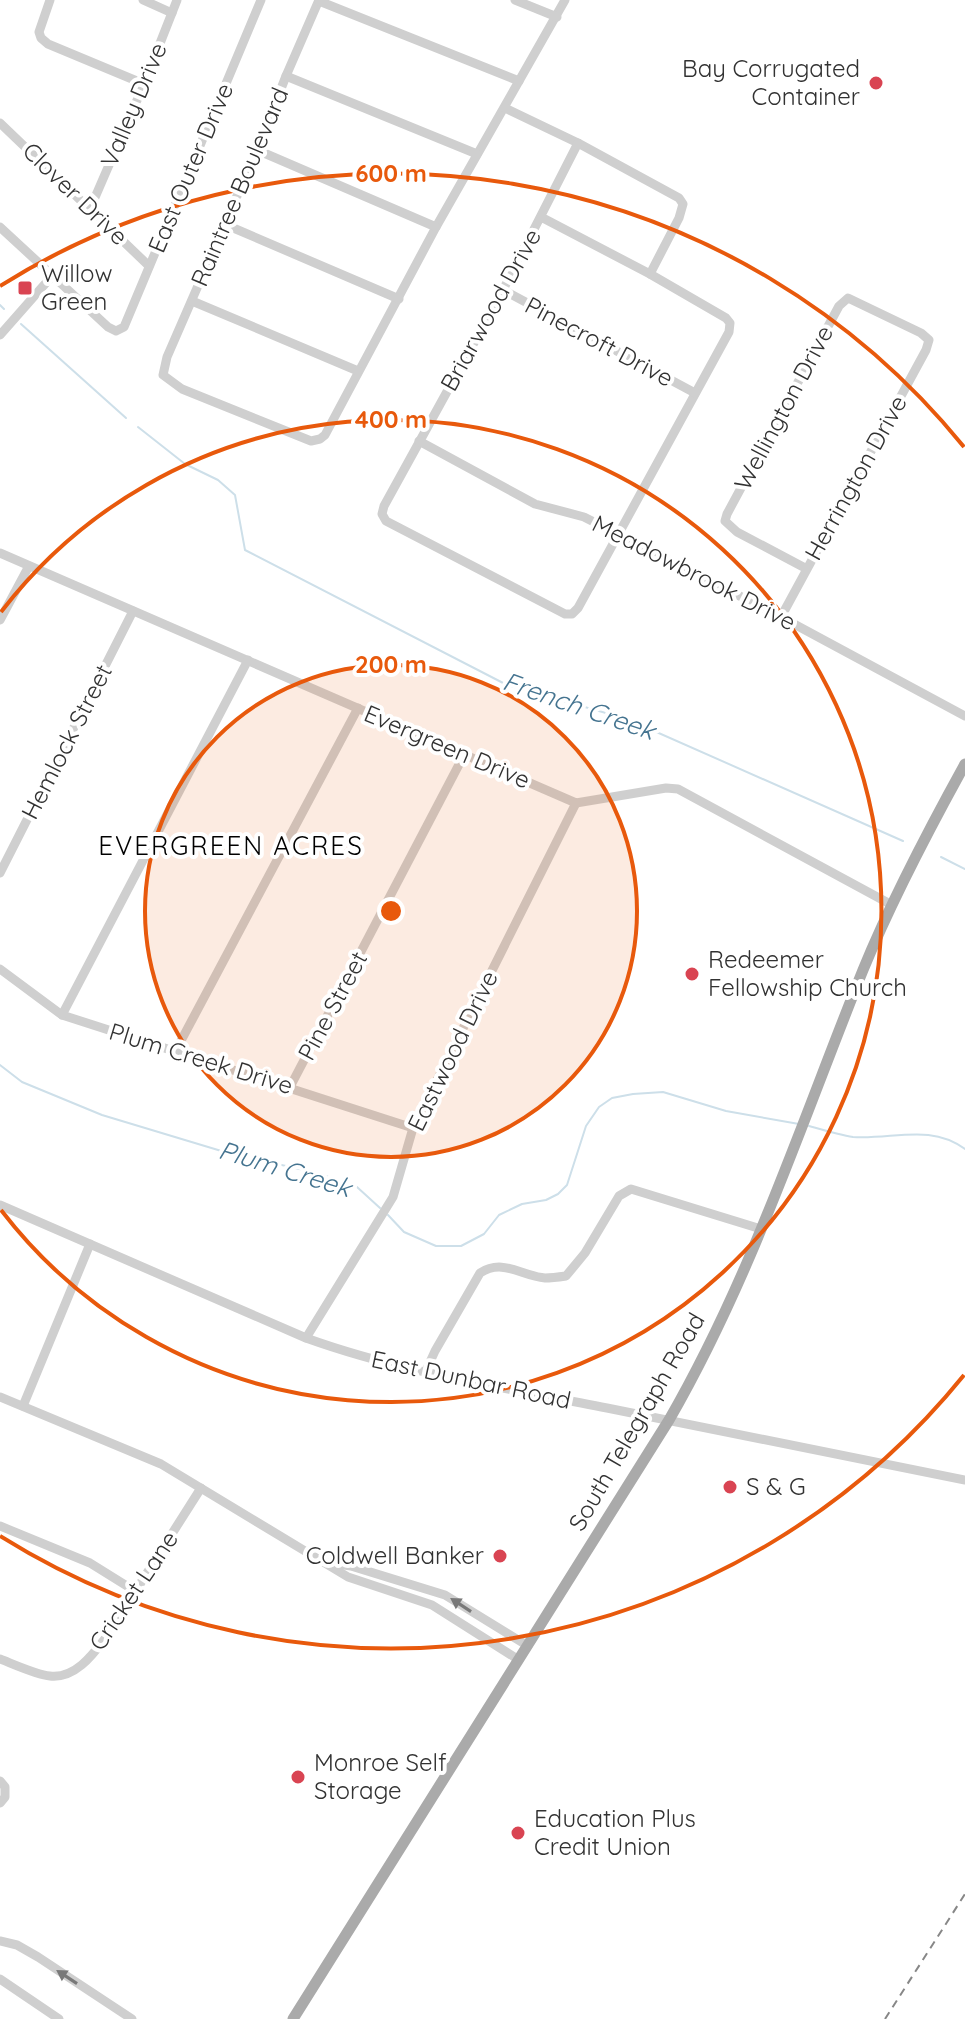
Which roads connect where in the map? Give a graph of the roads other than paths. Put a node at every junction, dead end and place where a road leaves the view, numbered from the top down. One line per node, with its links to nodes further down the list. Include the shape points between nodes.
1 (50, 0): 12 (street, via 41,38)
2 (143, 0): 8 (street)
3 (177, 0): 8 (street, Valley Drive)
4 (261, 0): 23 (street, East Outer Drive)
5 (319, 0): 10 (street, Raintree Boulevard); 11 (street)
6 (515, 0): 9 (street)
7 (565, 0): 9 (street)
8 (172, 13): 12 (street, Valley Drive)
9 (557, 17): 11 (street)
10 (286, 76): 16 (street, Raintree Boulevard); 17 (street)
11 (519, 81): 13 (street)
12 (144, 84): 18 (street, Valley Drive)
13 (505, 108): 15 (street); 17 (street)
14 (0, 123): 18 (street, Clover Drive)
15 (578, 143): 19 (street, Briarwood Drive); 24 (street, via 683,204)
16 (257, 150): 20 (street, Raintree Boulevard); 22 (street)
17 (477, 154): 22 (street)
18 (90, 209): 23 (street, Clover Drive)
19 (541, 217): 24 (street); 26 (street, Briarwood Drive)
20 (224, 224): 28 (street); 29 (street, Raintree Boulevard)
21 (0, 227): 25 (street)
22 (436, 227): 28 (street)
23 (149, 266): 25 (street, East Outer Drive, via 124,327 116,331)
24 (650, 274): 32 (street, via 730,323)
25 (52, 276): 30 (street)
26 (503, 290): 32 (street, Pinecroft Drive); 33 (street, Briarwood Drive)
27 (848, 298): 37 (street, Wellington Drive, via 839,306 725,521); 37 (street, Herrington Drive, via 929,340)
28 (399, 299): 31 (street)
29 (192, 301): 31 (street); 31 (street, Raintree Boulevard, via 163,375 182,389 311,441 325,435)
30 (0, 335)
31 (358, 371)
32 (695, 393): 34 (street)
33 (419, 441): 34 (street, Meadowbrook Drive, via 535,504 584,517); 34 (street, Briarwood Drive, via 384,506 386,521 565,614 578,608)
34 (619, 535): 39 (street, Meadowbrook Drive)
35 (0, 553): 36 (street, Evergreen Drive)
36 (29, 566): 38 (street, Evergreen Drive); 40 (street)
37 (807, 569): 39 (street, Herrington Drive)
38 (133, 611): 41 (street, Evergreen Drive); 47 (street, Hemlock Street)
39 (781, 617): 43 (street, Meadowbrook Drive)
40 (0, 620)
41 (248, 660): 42 (street, Evergreen Drive); 50 (street)
42 (358, 708): 44 (street, Evergreen Drive); 51 (street)
43 (965, 716)
44 (464, 755): 46 (street, Evergreen Drive); 52 (street, Pine Street)
45 (965, 764): 48 (main road, South Telegraph Road)
46 (576, 803): 48 (street, via 678,789); 53 (street, Eastwood Drive)
47 (0, 873)
48 (892, 905): 55 (main road, South Telegraph Road)
49 (0, 969): 50 (street, Plum Creek Drive)
50 (62, 1015): 51 (street, Plum Creek Drive)
51 (175, 1052): 52 (street, Plum Creek Drive)
52 (290, 1087): 53 (street, Plum Creek Drive)
53 (413, 1128): 57 (street, Eastwood Drive, via 388,1207)
54 (0, 1205): 56 (street, East Dunbar Road)
55 (761, 1229): 58 (street, via 631,1189 619,1196 566,1276 541,1277 500,1266 480,1273); 61 (main road, South Telegraph Road, via 700,1366)
56 (90, 1244): 57 (street, East Dunbar Road); 60 (street)
57 (306, 1338): 58 (street, East Dunbar Road)
58 (425, 1373): 61 (street, East Dunbar Road)
59 (0, 1397): 60 (street)
60 (23, 1406): 63 (street, via 161,1464)
61 (669, 1420): 62 (street, East Dunbar Road); 67 (main road, South Telegraph Road)
62 (965, 1480)
63 (201, 1488): 65 (street); 66 (street, Cricket Lane)
64 (0, 1526): 66 (street, via 90,1563)
65 (326, 1563): 67 (street, one-way to 65, via 445,1595); 69 (street, via 348,1577 432,1605)
66 (135, 1591): 68 (street, Cricket Lane, via 92,1655 70,1672 51,1677)
67 (528, 1646): 69 (main road, South Telegraph Road)
68 (0, 1659)
69 (519, 1660): 76 (main road, South Telegraph Road)
70 (0, 1781): 71 (street, via 5,1787)
71 (0, 1803)
72 (0, 1941): 75 (street, one-way to 72, via 38,1957)
73 (0, 1979): 74 (street)
74 (59, 2019)
75 (132, 2019)
76 (293, 2019)

